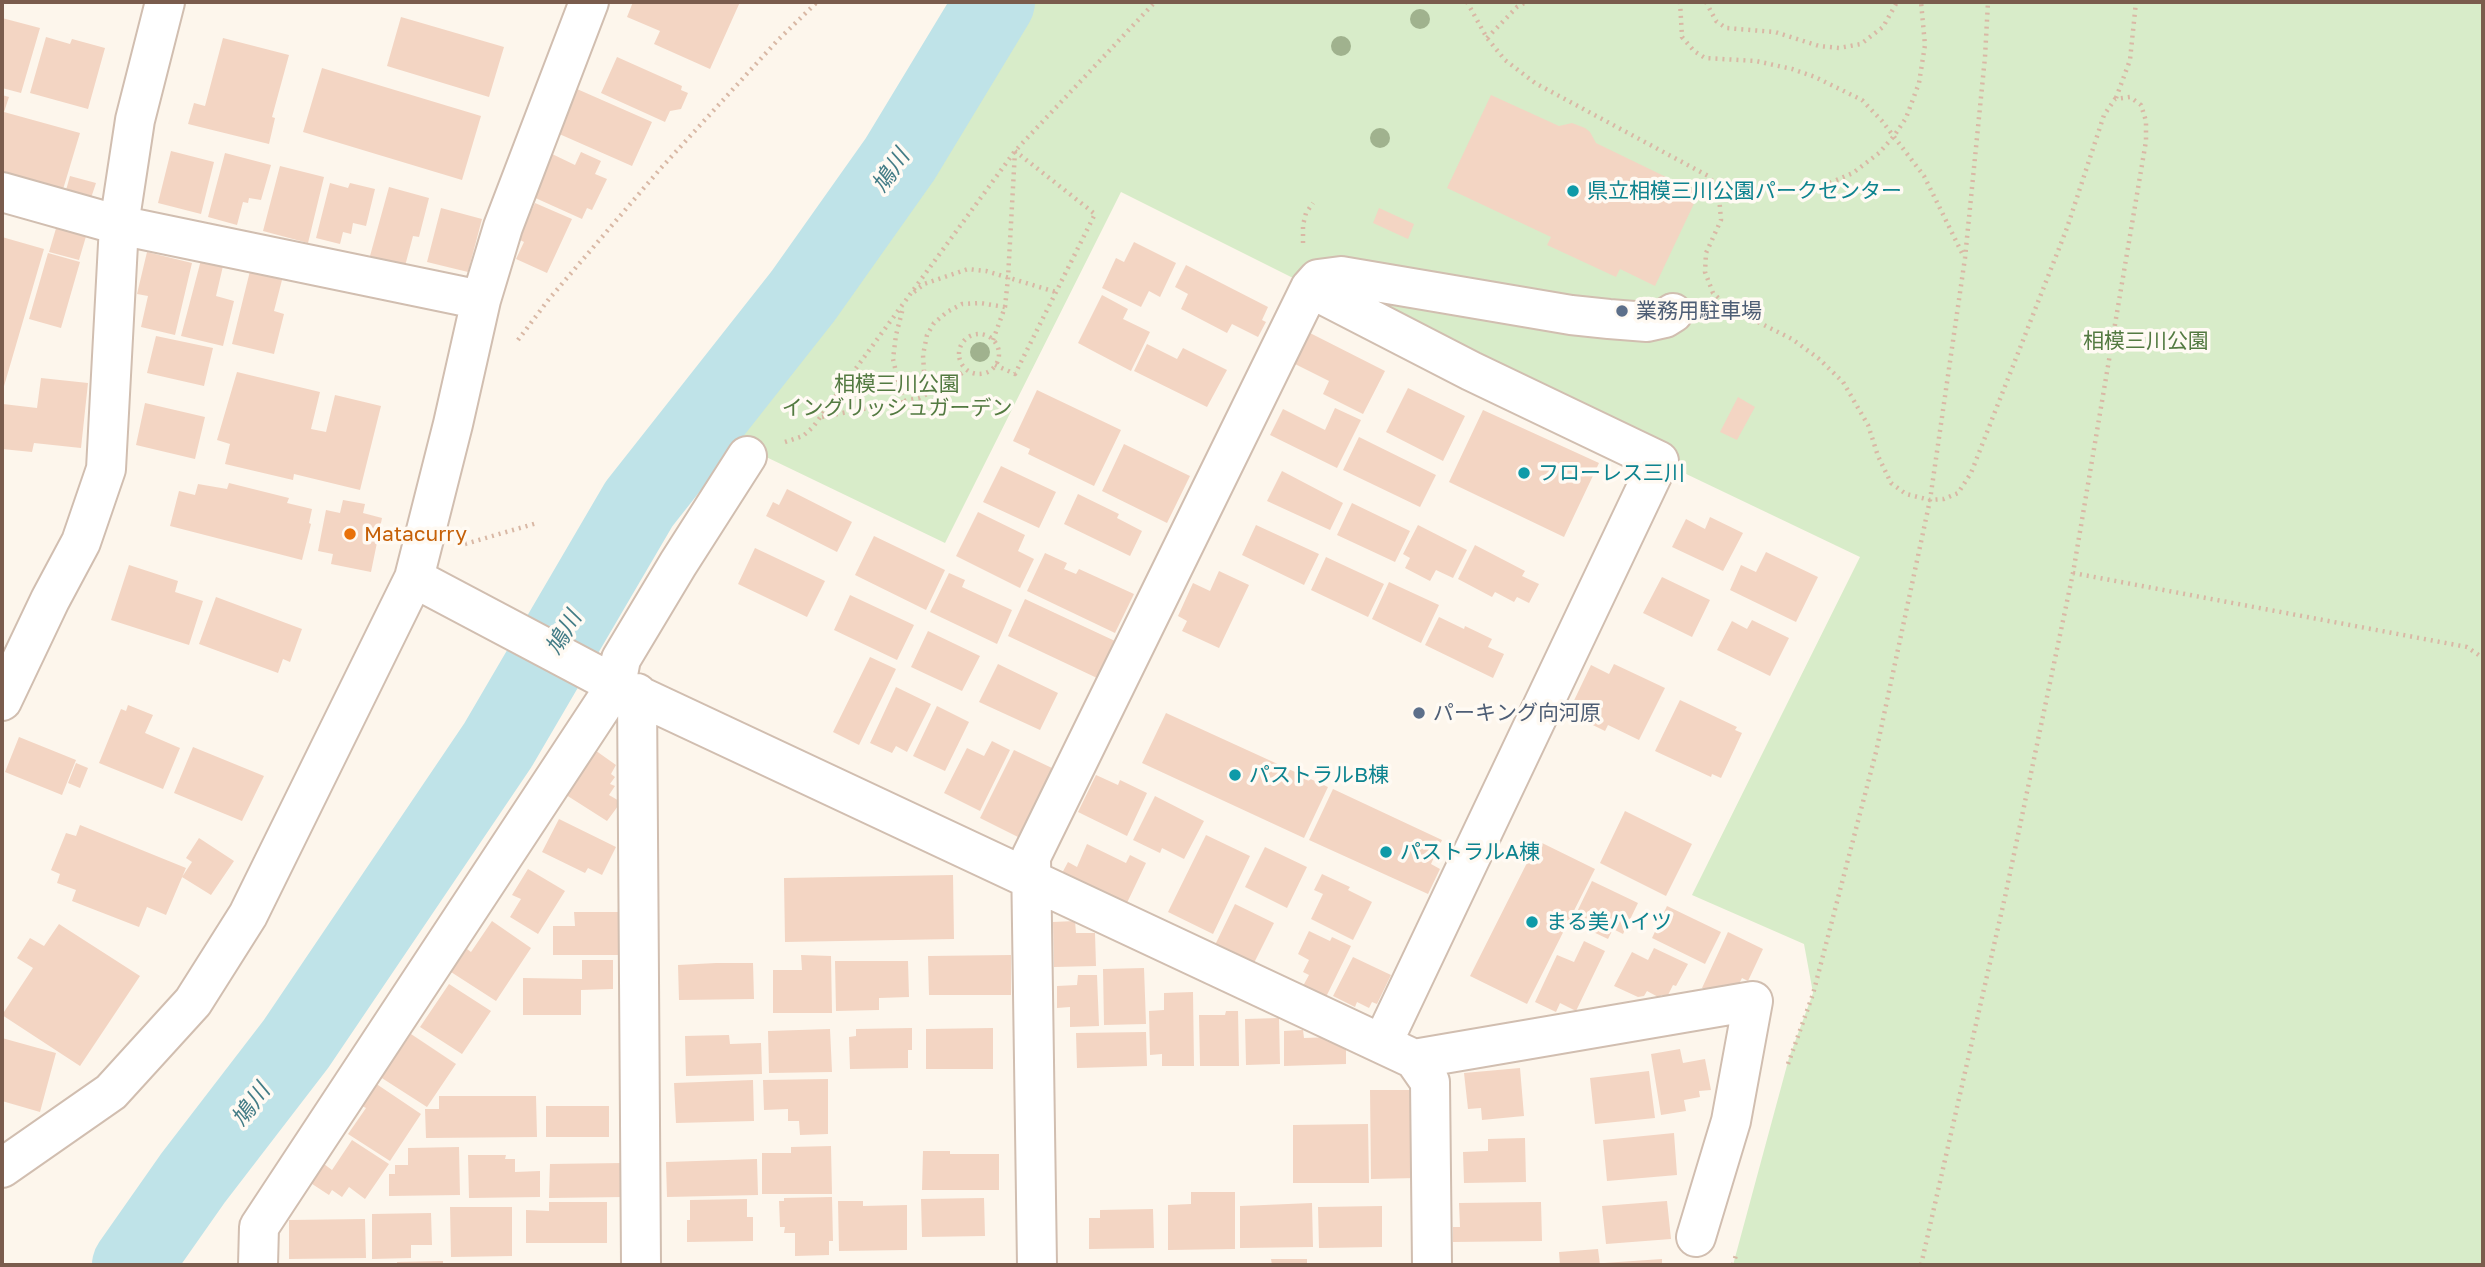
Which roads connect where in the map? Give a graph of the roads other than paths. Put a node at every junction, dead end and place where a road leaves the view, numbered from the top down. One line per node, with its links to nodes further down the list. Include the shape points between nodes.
1 (165, 2): 4 (street, via 135,120)
2 (589, 2): 6 (street, via 503,227)
3 (2, 192): 4 (street)
4 (119, 225): 6 (street); 11 (street, via 106,469 81,542)
5 (1310, 288): 7 (street, via 1318,279 1341,276 1584,317 1647,322); 12 (street, via 1031,857); 13 (street, via 1659,461)
6 (481, 300): 9 (street)
7 (1673, 313)
8 (747, 456): 10 (street, via 621,659)
9 (414, 578): 10 (street); 14 (street, via 248,915 193,1002 111,1093)
10 (617, 684): 12 (street); 16 (street, via 259,1227); 17 (street)
11 (2, 701)
12 (1033, 880): 13 (street); 18 (street)
13 (1398, 1051): 15 (street, via 1753,1001 1731,1121); 19 (street, via 1430,1082)
14 (10, 1154)
15 (1696, 1237)
16 (258, 1265)
17 (641, 1265)
18 (1037, 1265)
19 (1432, 1265)

